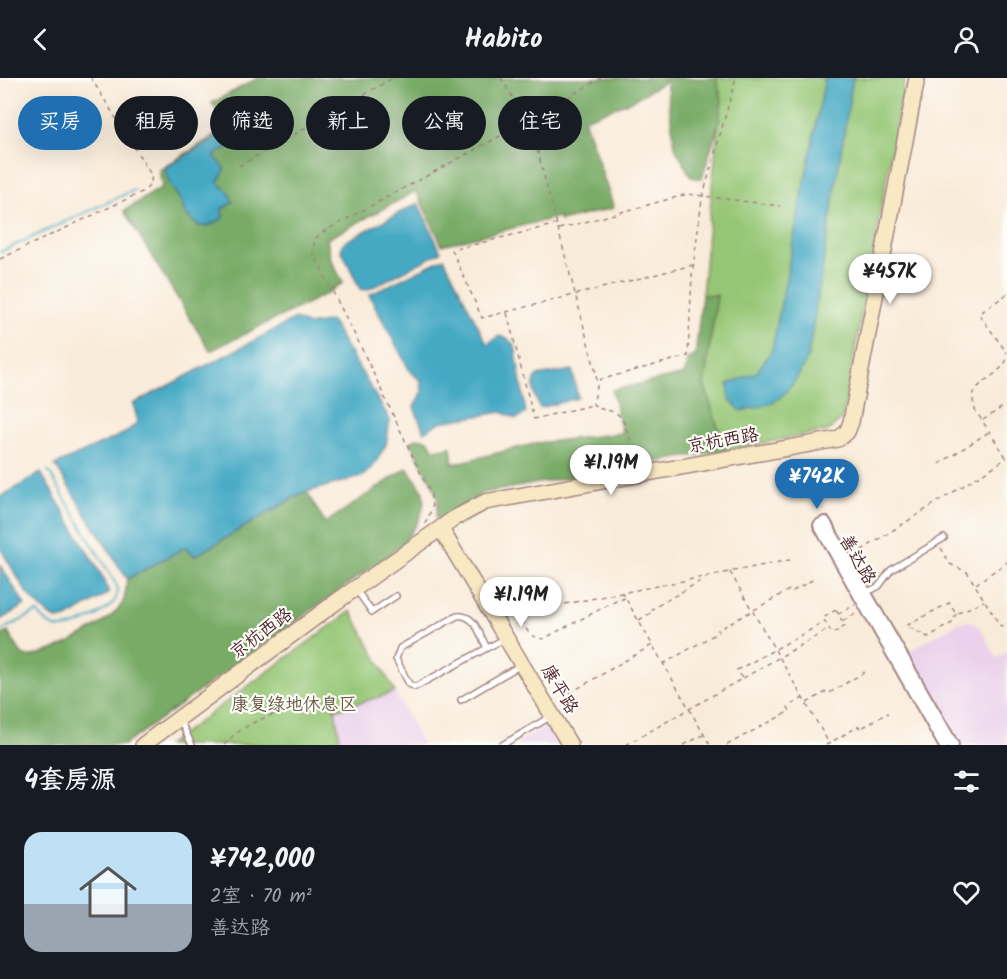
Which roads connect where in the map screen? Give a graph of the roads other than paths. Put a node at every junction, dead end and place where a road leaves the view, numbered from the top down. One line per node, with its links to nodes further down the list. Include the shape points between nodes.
1 (917, 78): 2 (street, 京杭西路, via 847,432 838,440 485,502)
2 (441, 529): 4 (street, 京杭西路); 7 (street, 康平路)
3 (944, 538): 5 (lane, via 891,570 879,586)
4 (356, 589): 6 (lane, via 372,612); 12 (street, 京杭西路)
5 (863, 595): 5 (street, 善达路, via 825,522 819,525); 17 (street, 善达路); 18 (street, 善达路)
6 (396, 596)
7 (507, 638): 8 (lane); 9 (street, 康平路)
8 (487, 648): 8 (lane, via 471,618 464,615 400,648 396,659 409,684 415,687)
9 (522, 663): 10 (lane); 11 (street, 康平路)
10 (461, 700)
11 (553, 715): 15 (lane); 16 (street, 康平路)
12 (179, 718): 13 (street, 京杭西路); 14 (lane)
13 (143, 745)
14 (192, 745)
15 (502, 745)
16 (570, 745)
17 (944, 745)
18 (953, 745)

